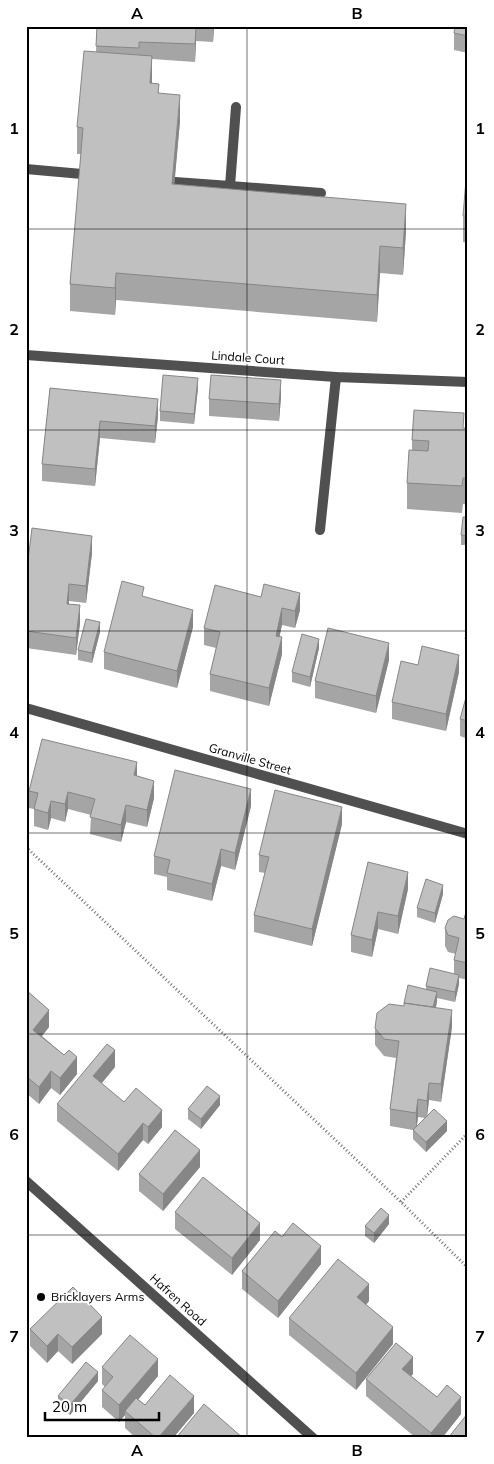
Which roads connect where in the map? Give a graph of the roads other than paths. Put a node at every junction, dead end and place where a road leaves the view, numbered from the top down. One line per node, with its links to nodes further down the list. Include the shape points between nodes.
1 (236, 107): 5 (street)
2 (26, 169): 3 (street)
3 (82, 174)
4 (174, 182): 5 (street)
5 (230, 186): 6 (street)
6 (321, 192)
7 (26, 355): 8 (street, Lindale Court)
8 (336, 377): 9 (street, Lindale Court); 10 (street)
9 (468, 382)
10 (320, 530)
11 (26, 708): 12 (street, Granville Street)
12 (468, 834)
13 (26, 1180): 14 (street, Hafren Road)
14 (313, 1438)

